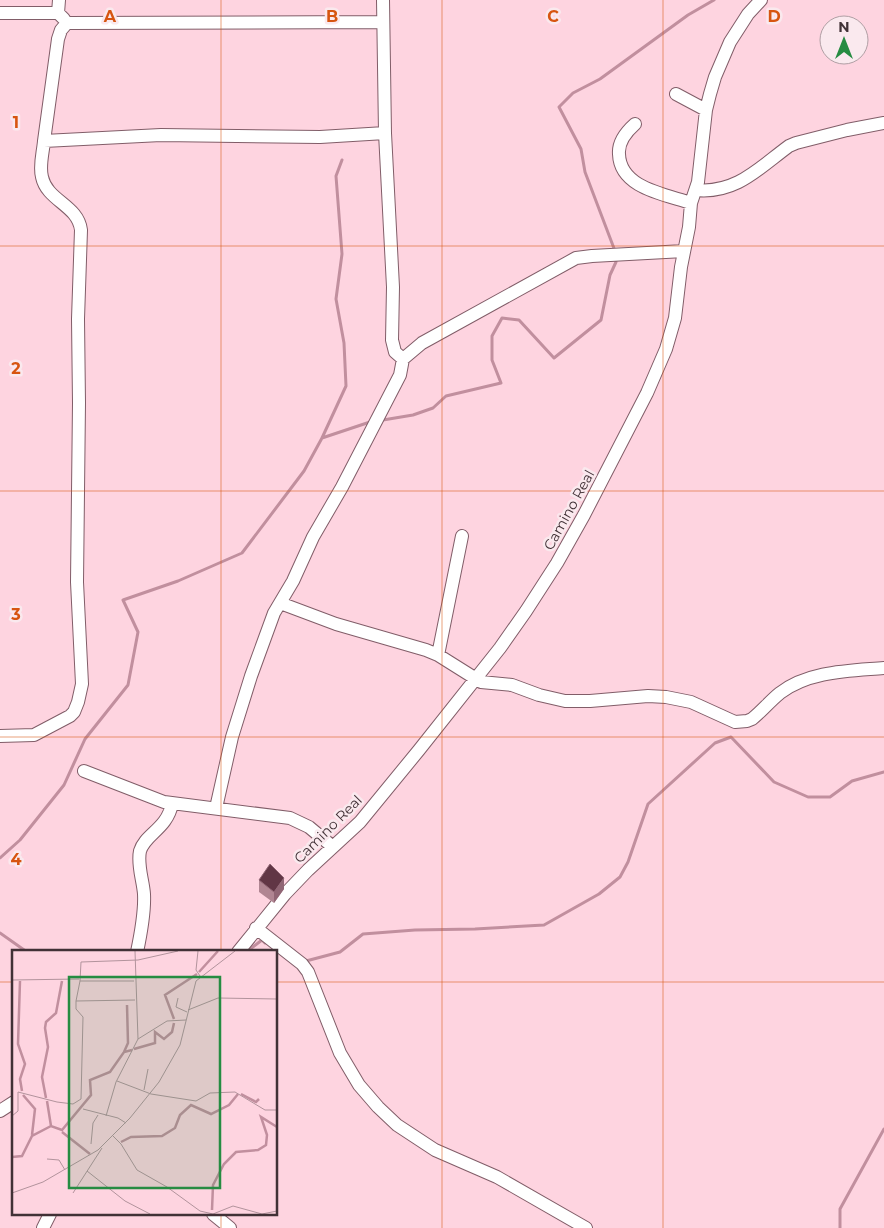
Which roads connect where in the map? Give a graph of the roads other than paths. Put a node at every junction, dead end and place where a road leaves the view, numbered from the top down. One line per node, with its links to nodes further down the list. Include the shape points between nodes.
1 (382, 0): 5 (street)
2 (761, 0): 8 (street, Camino Real, via 730,42)
3 (59, 6): 4 (street); 6 (street)
4 (0, 13)
5 (383, 22): 6 (street); 11 (street)
6 (67, 23): 12 (street, via 58,39)
7 (676, 94): 8 (street)
8 (706, 110): 13 (street, Camino Real)
9 (884, 123): 13 (street, via 796,143 733,186 716,191)
10 (635, 124): 14 (street, via 628,129 618,150 625,174 640,186)
11 (385, 133): 12 (street, via 320,137 153,136); 16 (street, via 393,288 392,340 395,352)
12 (44, 142): 22 (street, via 41,169 44,184 75,214 81,230 77,582 82,684 78,702 70,716 34,735)
13 (696, 190): 14 (street, Camino Real)
14 (690, 203): 15 (street, Camino Real)
15 (684, 250): 16 (street, via 576,258 429,339); 21 (street, Camino Real, via 673,328 647,393 557,562)
16 (403, 360): 18 (street, via 400,375 313,537 294,581)
17 (462, 536): 19 (street)
18 (280, 602): 19 (street, via 336,624); 25 (street, via 232,736)
19 (438, 655): 21 (street)
20 (884, 668): 21 (street, via 842,671 808,679 781,692 752,719 741,722 680,699 648,696 565,701 512,685)
21 (476, 679): 26 (street, Camino Real, via 360,822)
22 (0, 736)
23 (84, 771): 24 (street)
24 (172, 804): 25 (street); 28 (street, via 168,816 140,852 144,904)
25 (216, 808): 26 (street, via 290,818 309,827)
26 (333, 848): 27 (street, Camino Real, via 308,870)
27 (256, 928): 29 (street, Camino Real); 36 (street, via 308,972 340,1053 359,1085 397,1125 435,1150 497,1177)
28 (137, 950)
29 (240, 950)
30 (12, 1103): 31 (street)
31 (0, 1111)
32 (49, 1216): 34 (street)
33 (215, 1216): 35 (street)
34 (44, 1228)
35 (230, 1228)
36 (586, 1228)

